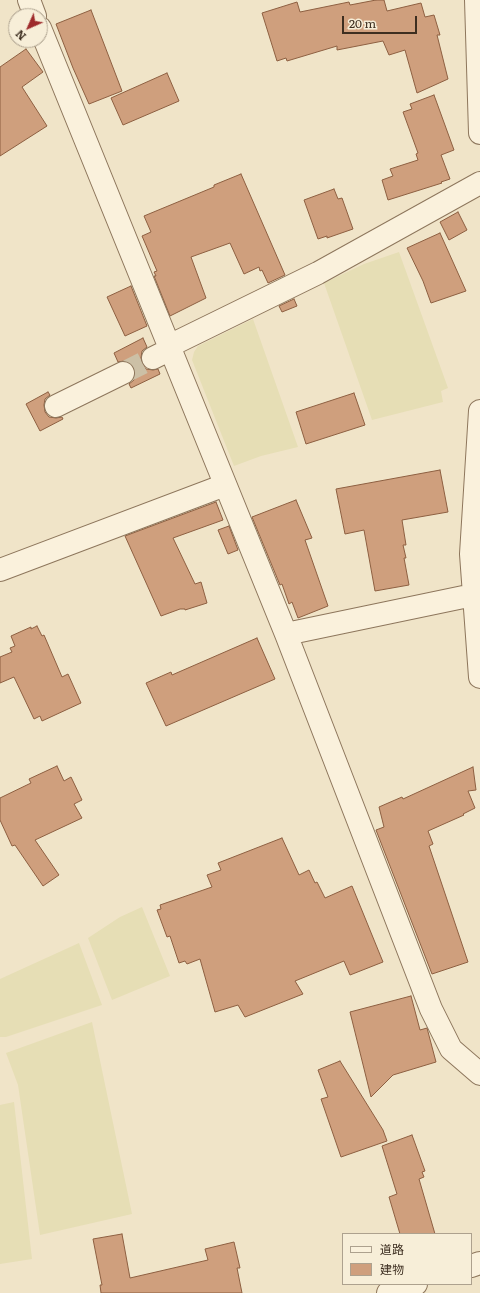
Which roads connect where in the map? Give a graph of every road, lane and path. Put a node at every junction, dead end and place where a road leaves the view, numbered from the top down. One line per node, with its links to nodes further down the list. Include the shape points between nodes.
1 (476, 0): 3 (street)
2 (48, 48): 5 (street)
3 (480, 133)
4 (480, 182): 5 (street, via 318,273)
5 (164, 351): 9 (street)
6 (123, 373): 7 (street)
7 (56, 406)
8 (480, 410): 11 (street, via 471,554)
9 (224, 485): 10 (street); 12 (street)
10 (0, 570)
11 (473, 595): 12 (street); 13 (street)
12 (286, 634): 15 (street, via 431,1010 451,1049)
13 (480, 673): 14 (street)
14 (480, 677)
15 (480, 1074)
16 (413, 1285): 17 (street)
17 (388, 1293)

